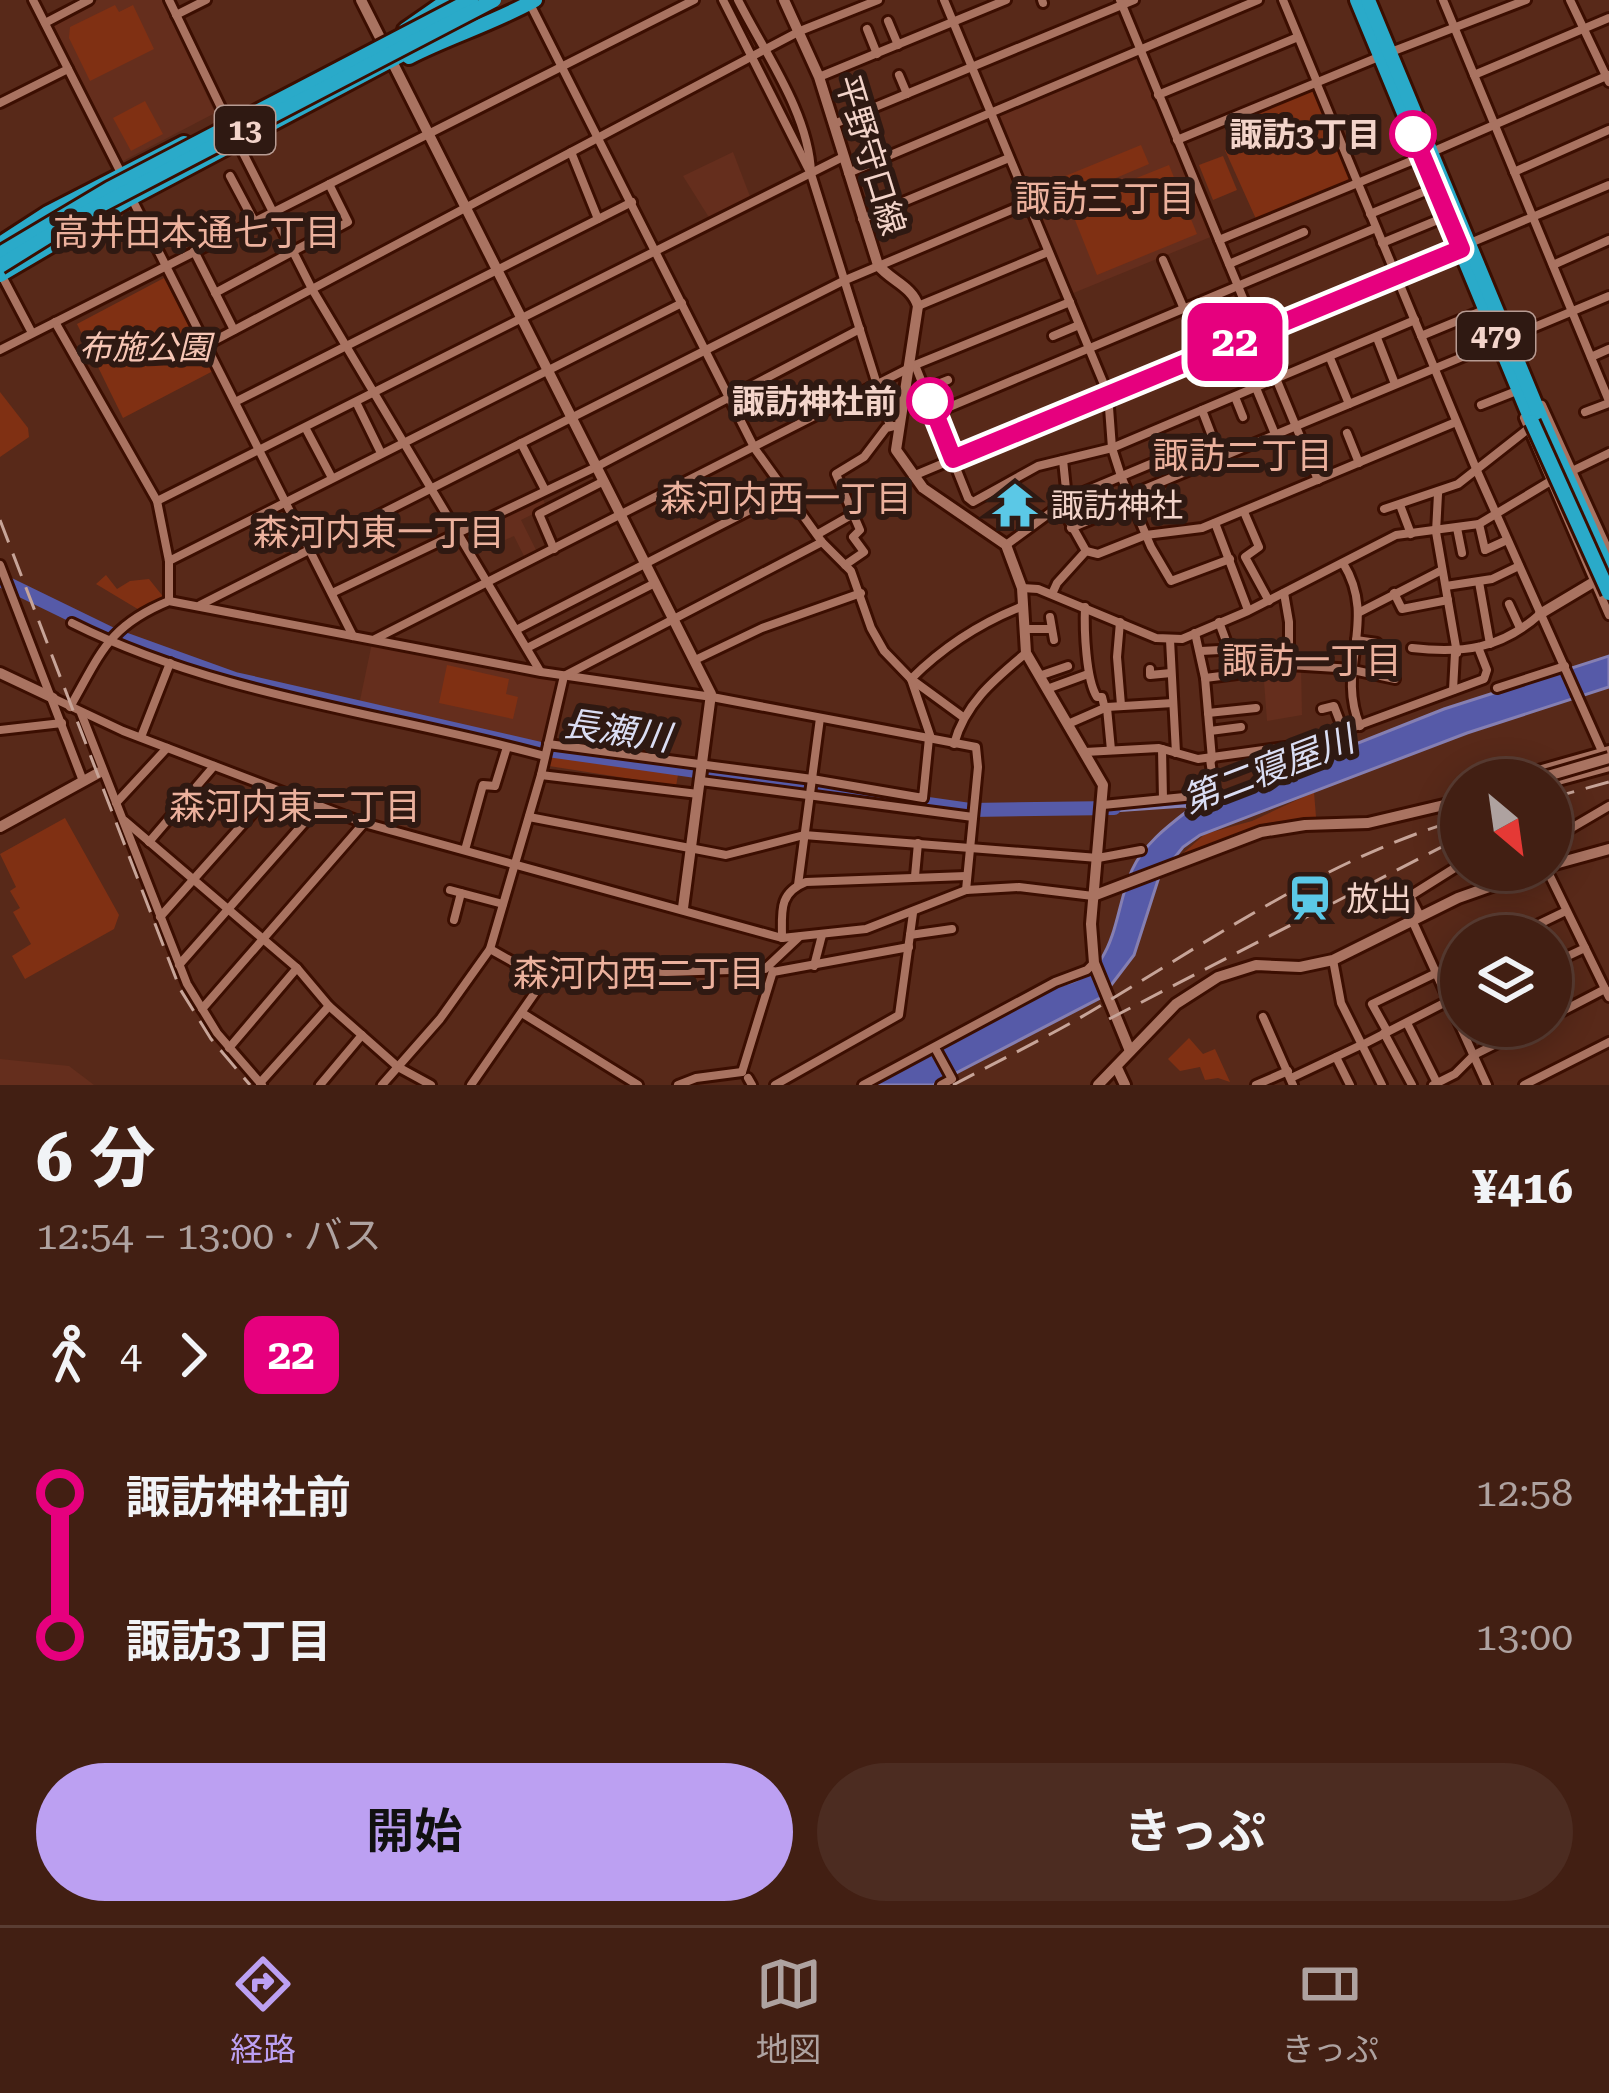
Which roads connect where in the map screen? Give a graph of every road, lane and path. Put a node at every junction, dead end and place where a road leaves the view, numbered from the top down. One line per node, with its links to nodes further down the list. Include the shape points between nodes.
1 (33, 0): 31 (street)
2 (89, 0): 31 (street)
3 (169, 0): 27 (street)
4 (206, 0): 27 (street)
5 (362, 0): 38 (street)
6 (437, 0): 36 (highway)
7 (448, 0): 36 (highway)
8 (468, 0): 36 (highway); 101 (highway, 13, bridge)
9 (494, 0): 108 (highway, 13, bridge, via 82,215)
10 (694, 0): 46 (street)
11 (724, 0): 44 (street)
12 (738, 0): 40 (street)
13 (784, 0): 35 (street, 平野守口線)
14 (878, 0): 35 (street)
15 (944, 0): 30 (street)
16 (1006, 0): 30 (street)
17 (1134, 0): 26 (street)
18 (1258, 0): 41 (street)
19 (1282, 0): 37 (street)
20 (1357, 0): 43 (highway, 479)
21 (1368, 0): 43 (highway, 479)
22 (1443, 0): 32 (street)
23 (1526, 0): 32 (street)
24 (1570, 0): 34 (street)
25 (520, 2): 45 (highway); 45 (highway, via 493,23); 46 (street)
26 (1121, 3): 41 (street); 47 (street)
27 (176, 15): 58 (street)
28 (1609, 18): 34 (street)
29 (888, 21): 39 (street)
30 (953, 22): 39 (street); 47 (street)
31 (45, 23): 48 (street)
32 (1454, 26): 43 (street); 50 (street)
33 (867, 29): 42 (street)
34 (1584, 30): 50 (street); 52 (street)
35 (800, 31): 40 (street); 51 (street, 平野守口線)
36 (401, 33): 38 (highway)
37 (1298, 37): 53 (street); 55 (street)
38 (383, 43): 45 (street); 58 (highway)
39 (898, 45): 42 (street)
40 (764, 50): 44 (street); 73 (street, via 796,114)
41 (1140, 51): 55 (street); 57 (street)
42 (877, 54): 51 (street)
43 (1386, 54): 53 (street); 67 (highway, 479)
44 (752, 56): 63 (street); 73 (street)
45 (393, 62): 62 (street); 65 (highway)
46 (562, 67): 62 (street); 63 (street)
47 (972, 67): 54 (street); 57 (street)
48 (69, 68): 56 (street); 71 (street)
49 (899, 75): 54 (street)
50 (1474, 75): 60 (street)
51 (819, 77): 59 (street, 平野守口線)
52 (1608, 78): 60 (street)
53 (1317, 82): 64 (street); 75 (street)
54 (907, 94): 59 (street)
55 (1158, 95): 64 (street)
56 (0, 103)
57 (991, 112): 69 (street); 72 (street)
58 (229, 122): 71 (highway)
59 (834, 124): 68 (street, 平野守口線)
60 (1495, 125): 67 (street); 70 (street)
61 (1609, 130): 70 (street)
62 (429, 133): 76 (street); 82 (street)
63 (598, 138): 66 (street); 80 (street)
64 (1177, 140): 92 (street)
65 (238, 143): 79 (highway); 83 (street)
66 (571, 152): 82 (street); 86 (street)
67 (1427, 154): 75 (street); 78 (highway, 479); 96 (highway, 479)
68 (843, 158): 72 (street, 平野守口線); 73 (street)
69 (1009, 158): 81 (street); 87 (street)
70 (1514, 172): 88 (street)
71 (121, 173): 79 (street); 95 (highway)
72 (848, 173): 87 (street, 平野守口線)
73 (811, 174): 99 (street); 110 (street)
74 (230, 176): 89 (street)
75 (1357, 182): 84 (street); 92 (street)
76 (329, 184): 83 (street); 97 (street, via 348,222)
77 (1609, 185): 88 (street)
78 (1435, 187): 84 (street); 85 (highway, 479)
79 (131, 198): 104 (street); 108 (highway)
80 (632, 202): 86 (street); 99 (street)
81 (1028, 203): 100 (street); 105 (street)
82 (467, 208): 107 (street); 112 (street)
83 (275, 211): 89 (street); 97 (street)
84 (1370, 214): 90 (street)
85 (1447, 216): 94 (street); 96 (highway, 479)
86 (598, 219): 107 (street)
87 (862, 219): 105 (street, 平野守口線)
88 (1534, 219): 96 (street); 106 (street)
89 (254, 221): 98 (street)
90 (1376, 228): 94 (street); 111 (street)
91 (1304, 232): 103 (street)
92 (1219, 240): 103 (street)
93 (1609, 240): 106 (street)
94 (1382, 243): 109 (street)
95 (0, 244)
96 (1466, 247): 109 (street); 119 (highway, 479); 132 (highway, 479)
97 (294, 250): 112 (street); 113 (street)
98 (194, 251): 104 (street); 113 (street)
99 (655, 252): 115 (street); 121 (street)
100 (1048, 252): 116 (street); 117 (street)
101 (0, 254)
102 (1163, 260): 118 (street)
103 (1229, 264): 111 (street)
104 (166, 265): 123 (street); 133 (street)
105 (878, 265): 110 (street); 117 (street, 平野守口線, via 911,290)
106 (1553, 266): 120 (street)
107 (500, 269): 121 (street); 134 (street)
108 (0, 272): 128 (street)
109 (1396, 275): 122 (street); 127 (street)
110 (843, 281): 125 (street); 137 (street)
111 (1239, 286): 118 (street); 127 (street)
112 (312, 289): 126 (street); 134 (street)
113 (214, 293): 126 (street)
114 (1609, 296): 120 (street)
115 (682, 302): 137 (street); 143 (street)
116 (1070, 302): 124 (street); 141 (street)
117 (918, 306): 141 (street)
118 (1184, 309): 135 (street)
119 (1485, 310): 130 (street); 132 (highway, 479)
120 (1572, 312): 132 (street); 139 (street)
121 (522, 318): 143 (street); 153 (street)
122 (1414, 320): 130 (street); 131 (street)
123 (55, 322): 128 (street); 199 (street)
124 (1079, 325): 129 (street); 135 (street)
125 (860, 329): 147 (street); 151 (street)
126 (234, 330): 133 (street)
127 (1257, 333): 145 (street); 152 (street)
128 (32, 334): 136 (street)
129 (1053, 336)
130 (1421, 336): 142 (street)
131 (1377, 338): 140 (street); 148 (street)
132 (1504, 341): 142 (street); 146 (highway, 479)
133 (208, 344): 155 (street)
134 (348, 345): 153 (street); 155 (street)
135 (1089, 348): 152 (street); 162 (street)
136 (0, 350)
137 (705, 350): 151 (street); 163 (street)
138 (1609, 350): 139 (street)
139 (1591, 357): 156 (street)
140 (1330, 358): 145 (street); 158 (street)
141 (912, 363): 147 (street); 150 (street); 168 (street)
142 (1434, 368): 148 (street); 165 (street)
143 (548, 369): 163 (street); 172 (street)
144 (948, 380): 150 (street)
145 (1277, 380): 149 (street); 167 (street)
146 (1517, 381): 159 (street); 166 (highway, 479); 186 (street, via 1547,413)
147 (878, 384): 168 (street); 175 (street)
148 (1395, 384): 158 (street)
149 (1256, 388): 154 (street); 171 (street)
150 (925, 389): 162 (street)
151 (729, 394): 175 (street); 184 (street)
152 (1108, 394): 174 (street); 181 (street)
153 (375, 395): 157 (street); 172 (street)
154 (1235, 397): 160 (street); 164 (street)
155 (237, 401): 176 (street)
156 (1609, 402): 161 (street)
157 (356, 404): 169 (street); 177 (street)
158 (1349, 404): 167 (street)
159 (1480, 406)
160 (1202, 410): 174 (street); 180 (street)
161 (1585, 412)
162 (935, 413): 181 (street)
163 (572, 417): 173 (street); 184 (street)
164 (1243, 417)
165 (1456, 422): 183 (street); 185 (street)
166 (1534, 423): 185 (street); 192 (street); 232 (highway, 479); 238 (highway, 479, bridge)
167 (1296, 425): 171 (street); 191 (street)
168 (895, 426): 187 (street, via 896,450); 205 (street, via 836,474)
169 (306, 429): 176 (street); 189 (street)
170 (1347, 433): 183 (street)
171 (1275, 434): 180 (street)
172 (402, 442): 177 (street); 193 (street)
173 (521, 443): 193 (street); 194 (street)
174 (1112, 448): 182 (street); 188 (street)
175 (755, 449): 195 (street); 206 (street)
176 (261, 450): 199 (street); 200 (street)
177 (381, 453): 189 (street)
178 (1609, 453): 186 (street)
179 (1172, 455): 188 (street)
180 (1220, 457): 197 (street)
181 (953, 459): 182 (street, via 974,502); 187 (street)
182 (1063, 459): 198 (street)
183 (1359, 463): 191 (street)
184 (596, 466): 190 (street); 194 (street)
185 (1477, 471): 196 (street); 204 (street)
186 (1572, 471): 221 (street)
187 (913, 476): 217 (street)
188 (1121, 476): 197 (street); 198 (street)
189 (332, 478): 200 (street)
190 (604, 481): 206 (street); 219 (street, via 539,514)
191 (1318, 481): 203 (street)
192 (1549, 482): 204 (street); 232 (street)
193 (432, 489): 212 (street); 218 (street)
194 (545, 490): 212 (street)
195 (787, 491): 215 (street); 226 (street)
196 (1438, 494): 201 (street); 211 (street)
197 (1131, 499): 209 (street); 214 (street)
198 (1064, 501): 209 (street); 217 (street)
199 (158, 502): 225 (street)
200 (286, 502): 218 (street); 225 (street)
201 (1400, 505): 202 (street); 213 (street)
202 (1384, 509)
203 (1244, 512): 207 (street); 223 (street, via 1259,547)
204 (1495, 512): 208 (street); 216 (street)
205 (853, 514): 215 (street); 229 (street, via 860,530 853,537 864,553)
206 (620, 515): 219 (street); 226 (street)
207 (1215, 523): 214 (street); 224 (street)
208 (1479, 524): 210 (street); 216 (street, via 1485,550)
209 (1071, 528): 220 (street)
210 (1457, 528): 211 (street); 222 (street)
211 (1436, 532): 213 (street); 231 (street)
212 (458, 533): 233 (street); 239 (street)
213 (1411, 534): 227 (street)
214 (1147, 535): 220 (street); 224 (street, via 1171,581)
215 (820, 538): 229 (street); 257 (street)
216 (1507, 540): 230 (street)
217 (1006, 545): 237 (street)
218 (310, 549): 239 (street); 249 (street)
219 (554, 549): 233 (street)
220 (1086, 551): 243 (street)
221 (1609, 552)
222 (1462, 553)
223 (1245, 557): 224 (street); 246 (street)
224 (1231, 560): 253 (street)
225 (169, 561): 245 (street)
226 (645, 563): 235 (street); 265 (street)
227 (1343, 563): 241 (street); 254 (street, via 1358,586)
228 (0, 565): 251 (street)
229 (845, 565): 240 (street)
230 (1519, 566): 234 (street); 255 (street)
231 (1442, 570): 236 (street); 242 (street)
232 (1600, 577): 255 (street); 256 (street)
233 (488, 582): 265 (street); 268 (street)
234 (1479, 582): 236 (street); 274 (street)
235 (655, 583): 257 (street); 276 (street)
236 (1446, 586): 244 (street)
237 (1022, 588): 243 (street); 250 (street)
238 (1609, 592)
239 (332, 593): 267 (street)
240 (861, 593): 283 (street); 297 (street, via 877,640)
241 (1284, 593): 246 (street); 287 (street, via 1289,665)
242 (1394, 593): 244 (street, via 1402,609); 254 (street)
243 (1052, 594): 252 (street)
244 (1448, 600): 281 (street)
245 (169, 601): 249 (street); 272 (street, via 135,615)
246 (1269, 601): 253 (street)
247 (0, 602): 251 (street)
248 (1509, 604): 262 (street)
249 (200, 605): 267 (street)
250 (1023, 606): 263 (street); 297 (street, via 974,628)
251 (16, 607): 303 (street)
252 (1085, 607): 260 (street); 291 (street)
253 (1248, 610): 261 (street)
254 (1360, 613): 271 (street)
255 (1540, 614): 262 (street); 286 (street)
256 (1609, 615)
257 (672, 616): 283 (street); 294 (street)
258 (1050, 617): 264 (street)
259 (72, 622): 272 (street)
260 (1120, 622): 270 (street); 306 (street)
261 (1219, 622): 266 (street); 278 (street)
262 (1520, 628): 274 (street)
263 (1023, 629): 264 (street); 280 (street)
264 (1052, 629): 269 (street)
265 (516, 630): 276 (street)
266 (1195, 632): 270 (street); 279 (street)
267 (353, 636): 268 (street)
268 (374, 640): 288 (street)
269 (1054, 640)
270 (1170, 640): 289 (street)
271 (1356, 640): 273 (street); 287 (street)
272 (108, 641): 284 (street); 305 (street)
273 (1377, 643)
274 (1490, 644): 275 (street)
275 (1478, 647): 281 (street); 301 (street, via 1484,679)
276 (527, 648): 288 (street)
277 (1412, 648): 281 (street)
278 (1228, 650): 279 (street); 282 (street)
279 (1201, 651): 296 (street)
280 (1026, 653): 295 (street); 312 (street)
281 (1456, 653): 301 (street)
282 (1251, 658)
283 (694, 660): 302 (street)
284 (170, 663): 321 (street); 324 (street)
285 (1068, 665): 295 (street)
286 (1566, 668): 299 (street); 331 (street)
287 (1353, 669): 298 (street); 316 (street, via 1351,704)
288 (541, 672): 294 (street)
289 (1171, 673): 293 (street); 304 (street)
290 (0, 674): 303 (street)
291 (1088, 674): 300 (street); 307 (street)
292 (1237, 674): 296 (street)
293 (1150, 675)
294 (564, 676): 302 (street); 328 (street)
295 (1040, 676): 300 (street)
296 (1205, 678): 311 (street)
297 (911, 679): 312 (street); 322 (street)
298 (1395, 679)
299 (1497, 688)
300 (1047, 689): 315 (street)
301 (1454, 690): 316 (street)
302 (712, 697): 313 (street); 339 (street)
303 (53, 698): 305 (street); 314 (street)
304 (1173, 703): 306 (street); 330 (street)
305 (70, 706): 310 (street)
306 (1121, 706): 307 (street)
307 (1106, 708): 315 (street); 326 (street)
308 (1256, 708): 311 (street)
309 (1322, 709): 320 (street, via 1334,706)
310 (81, 712): 321 (street); 336 (street)
311 (1208, 713): 319 (street)
312 (963, 717): 323 (street)
313 (820, 718): 322 (street); 340 (street)
314 (62, 723): 318 (street); 341 (street)
315 (1068, 724): 329 (street)
316 (1360, 726): 320 (street)
317 (1241, 727): 319 (street)
318 (0, 730)
319 (1210, 731): 332 (street)
320 (1344, 731): 332 (street)
321 (141, 737): 325 (street)
322 (930, 739): 323 (street); 340 (street, via 922,798)
323 (954, 743): 350 (street, via 976,747)
324 (507, 747): 328 (street); 362 (street, via 496,786 483,784)
325 (167, 748): 334 (street); 345 (street)
326 (1111, 749): 327 (street); 329 (street)
327 (1162, 749): 330 (street); 344 (street)
328 (547, 750): 338 (street); 339 (street)
329 (1085, 752): 349 (street, via 1103,785)
330 (1175, 753): 332 (street)
331 (1608, 757): 333 (street); 335 (street, bridge); 337 (street)
332 (1211, 759): 344 (street, via 1215,794)
333 (1572, 765)
334 (214, 766): 342 (street); 357 (street)
335 (1572, 768)
336 (102, 771): 341 (street); 345 (street)
337 (1572, 773)
338 (541, 775): 339 (street); 351 (street)
339 (702, 778): 340 (street); 343 (street); 360 (street)
340 (812, 779): 343 (street)
341 (83, 781): 354 (street)
342 (274, 789): 346 (street); 370 (street)
343 (809, 796): 350 (street); 356 (street)
344 (1162, 799): 349 (street)
345 (116, 803): 352 (street)
346 (319, 806): 353 (street); 379 (street)
347 (1609, 806): 355 (street)
348 (1440, 807): 377 (street, via 1368,823 1275,829)
349 (1103, 808): 364 (street)
350 (974, 812): 359 (street)
351 (530, 817): 360 (street); 366 (street)
352 (124, 820): 357 (street); 384 (street)
353 (364, 823): 362 (street); 392 (street)
354 (0, 827)
355 (1572, 828)
356 (804, 835): 358 (street); 360 (street, via 726,855); 371 (street)
357 (149, 842): 370 (street)
358 (918, 842): 359 (street); 367 (street)
359 (970, 846): 364 (street); 368 (street)
360 (692, 849): 380 (street)
361 (1609, 849): 365 (street)
362 (465, 850): 366 (street)
363 (1141, 850): 364 (street)
364 (1098, 858): 377 (street)
365 (1572, 860)
366 (515, 864): 378 (street); 380 (street)
367 (915, 876): 368 (street); 371 (street)
368 (966, 876): 373 (street)
369 (1440, 877): 385 (street, via 1410,896)
370 (195, 880): 379 (street); 384 (street)
371 (798, 885): 391 (street, via 782,903)
372 (450, 890): 376 (street)
373 (966, 890): 377 (street); 382 (street)
374 (1484, 891): 385 (street)
375 (1558, 891): 381 (street)
376 (461, 893): 378 (street); 386 (street)
377 (1093, 896): 399 (street)
378 (503, 904): 395 (street)
379 (228, 908): 392 (street); 398 (street)
380 (683, 908): 391 (street)
381 (1566, 911): 383 (street); 394 (street)
382 (913, 913): 388 (street); 389 (street)
383 (1558, 915)
384 (160, 917): 398 (street)
385 (1416, 918): 397 (street); 405 (street)
386 (454, 920)
387 (952, 929): 389 (street)
388 (822, 935): 390 (street); 400 (street)
389 (910, 935): 393 (street)
390 (799, 937): 391 (street); 403 (street)
391 (782, 938)
392 (265, 939): 402 (street); 411 (street)
393 (909, 947): 400 (street); 438 (street, via 899,1015)
394 (1585, 948): 396 (street); 407 (street)
395 (490, 949): 401 (street, via 522,967); 426 (street)
396 (1572, 954)
397 (1334, 960): 418 (street, via 1341,1003); 423 (street, via 1234,970 1176,1004)
398 (179, 964): 411 (street)
399 (1094, 964): 422 (street); 423 (street)
400 (814, 966): 403 (street)
401 (553, 967): 403 (street); 412 (street)
402 (297, 968): 409 (street); 421 (street)
403 (772, 968): 428 (street)
404 (1440, 972): 405 (street)
405 (1436, 974): 406 (street); 415 (street, via 1372,1004)
406 (1440, 983)
407 (1607, 993): 410 (street)
408 (1440, 1005): 414 (street)
409 (329, 1006): 416 (street); 430 (street)
410 (1572, 1007)
411 (202, 1009): 421 (street)
412 (522, 1013): 435 (street); 436 (street)
413 (1263, 1017): 429 (street)
414 (1407, 1023): 415 (street); 431 (street)
415 (1386, 1032): 418 (street); 446 (street)
416 (362, 1035): 426 (street); 432 (street)
417 (1609, 1042): 448 (street)
418 (1362, 1045): 425 (street); 445 (street)
419 (1471, 1047): 424 (street)
420 (1490, 1047): 424 (street)
421 (229, 1048): 430 (street)
422 (935, 1048): 439 (street); 440 (street, via 952,1079)
423 (1130, 1051): 427 (street)
424 (1474, 1055): 431 (street); 447 (street)
425 (1336, 1057): 429 (street); 444 (street)
426 (398, 1067): 433 (street); 434 (street)
427 (1117, 1068): 441 (street); 442 (street)
428 (747, 1078): 437 (street)
429 (1290, 1078): 443 (street)
430 (261, 1084)
431 (1435, 1084)
432 (320, 1085)
433 (382, 1085)
434 (431, 1085)
435 (471, 1085)
436 (638, 1085)
437 (678, 1085)
438 (775, 1085)
439 (863, 1085)
440 (941, 1085)
441 (1098, 1085)
442 (1125, 1085)
443 (1256, 1085)
444 (1350, 1085)
445 (1382, 1085)
446 (1412, 1085)
447 (1487, 1085)
448 (1524, 1085)

